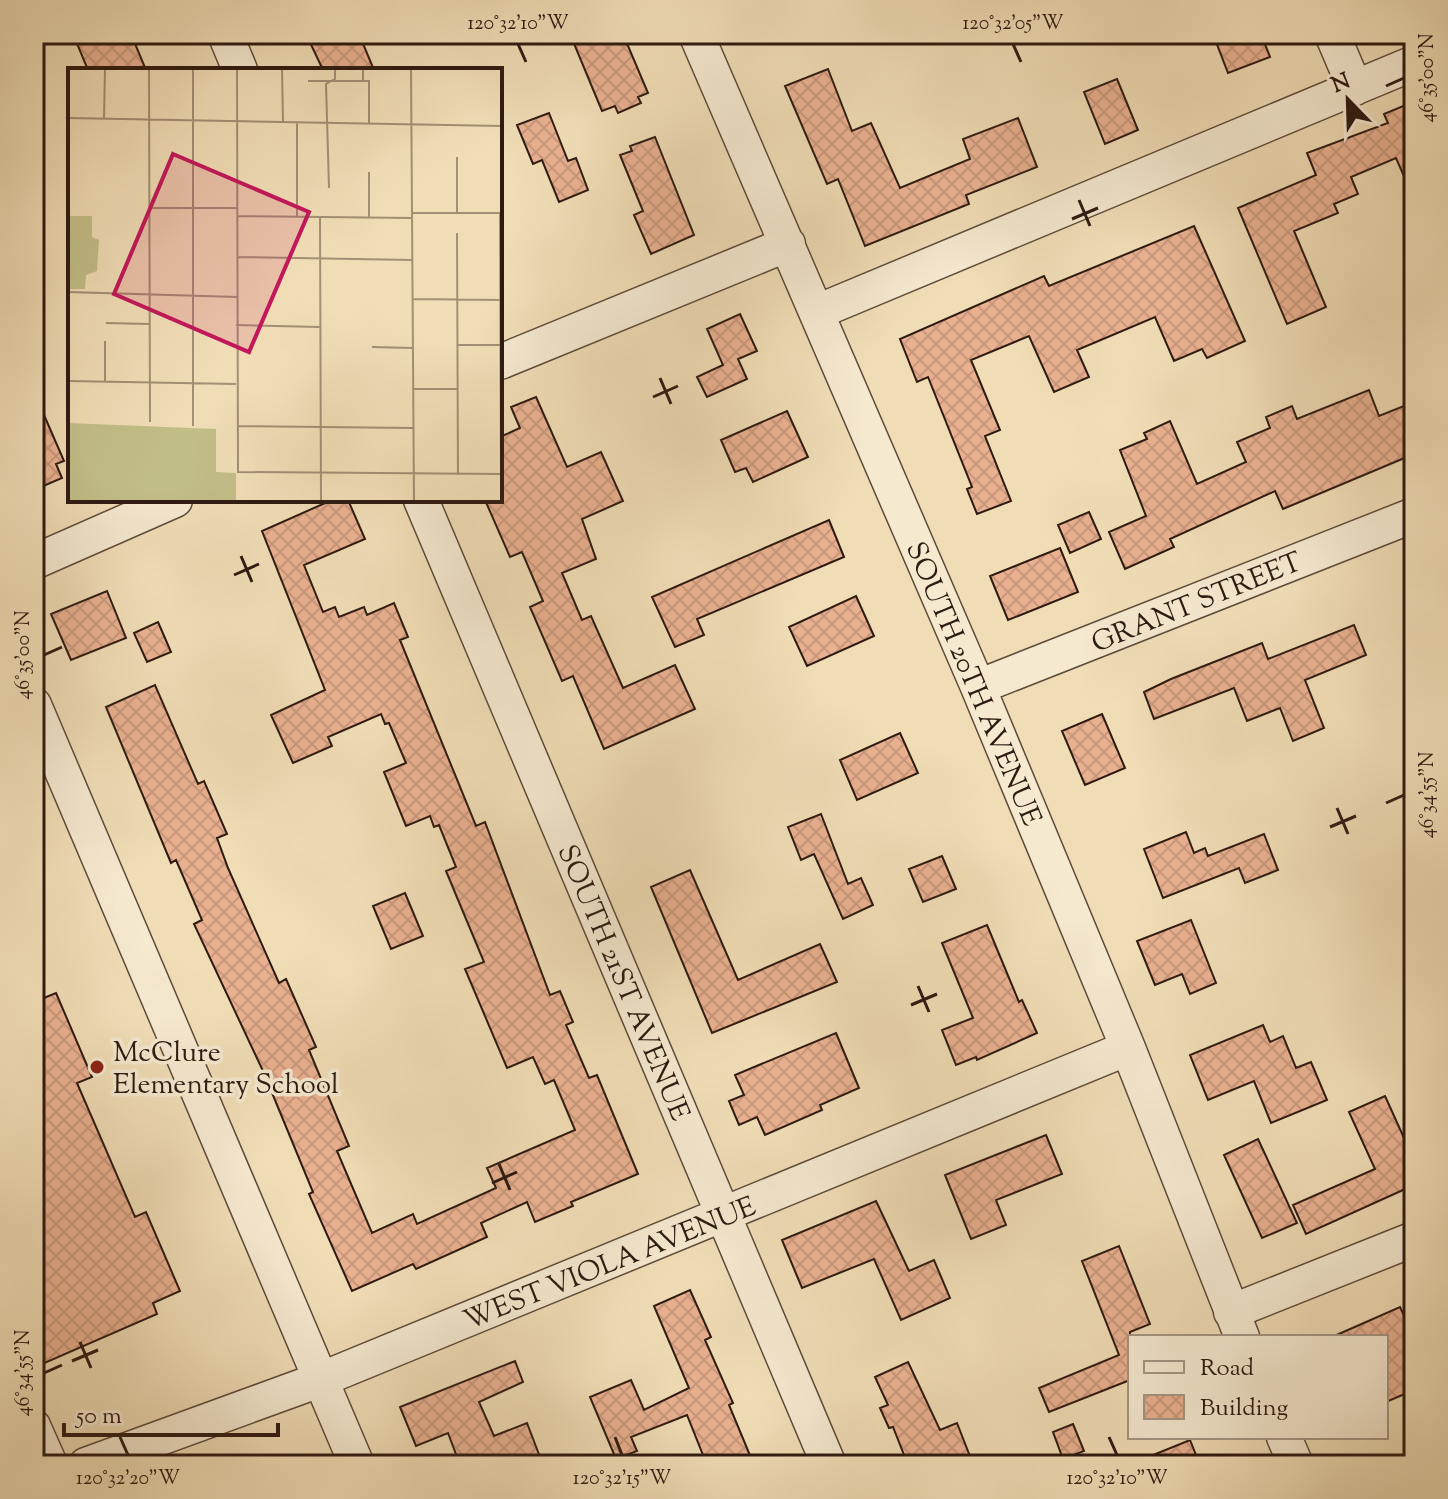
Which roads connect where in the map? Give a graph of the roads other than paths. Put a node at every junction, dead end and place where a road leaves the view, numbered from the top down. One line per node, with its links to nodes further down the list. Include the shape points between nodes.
1 (225, 34): 5 (street)
2 (696, 34): 7 (street, SOUTH 20TH AVENUE)
3 (1332, 34): 6 (street)
4 (1414, 63): 6 (street)
5 (239, 68)
6 (1355, 88): 8 (street)
7 (788, 244): 8 (street, SOUTH 20TH AVENUE); 9 (street)
8 (817, 312): 14 (street, SOUTH 20TH AVENUE)
9 (502, 361)
10 (170, 502): 13 (street)
11 (422, 502): 17 (street, SOUTH 21ST AVENUE)
12 (1414, 515): 14 (street, GRANT STREET)
13 (34, 562)
14 (978, 687): 16 (street, SOUTH 20TH AVENUE)
15 (34, 705): 20 (street)
16 (1128, 1048): 17 (street, WEST VIOLA AVENUE); 19 (street, SOUTH 20TH AVENUE)
17 (724, 1216): 20 (street, WEST VIOLA AVENUE); 26 (street, SOUTH 21ST AVENUE)
18 (1414, 1239): 19 (street)
19 (1237, 1324)
20 (322, 1379): 24 (street, WEST VIOLA AVENUE); 25 (street)
21 (34, 1416): 23 (lane)
22 (1285, 1439): 27 (street)
23 (59, 1465)
24 (86, 1465)
25 (357, 1465)
26 (829, 1465)
27 (1296, 1465)

